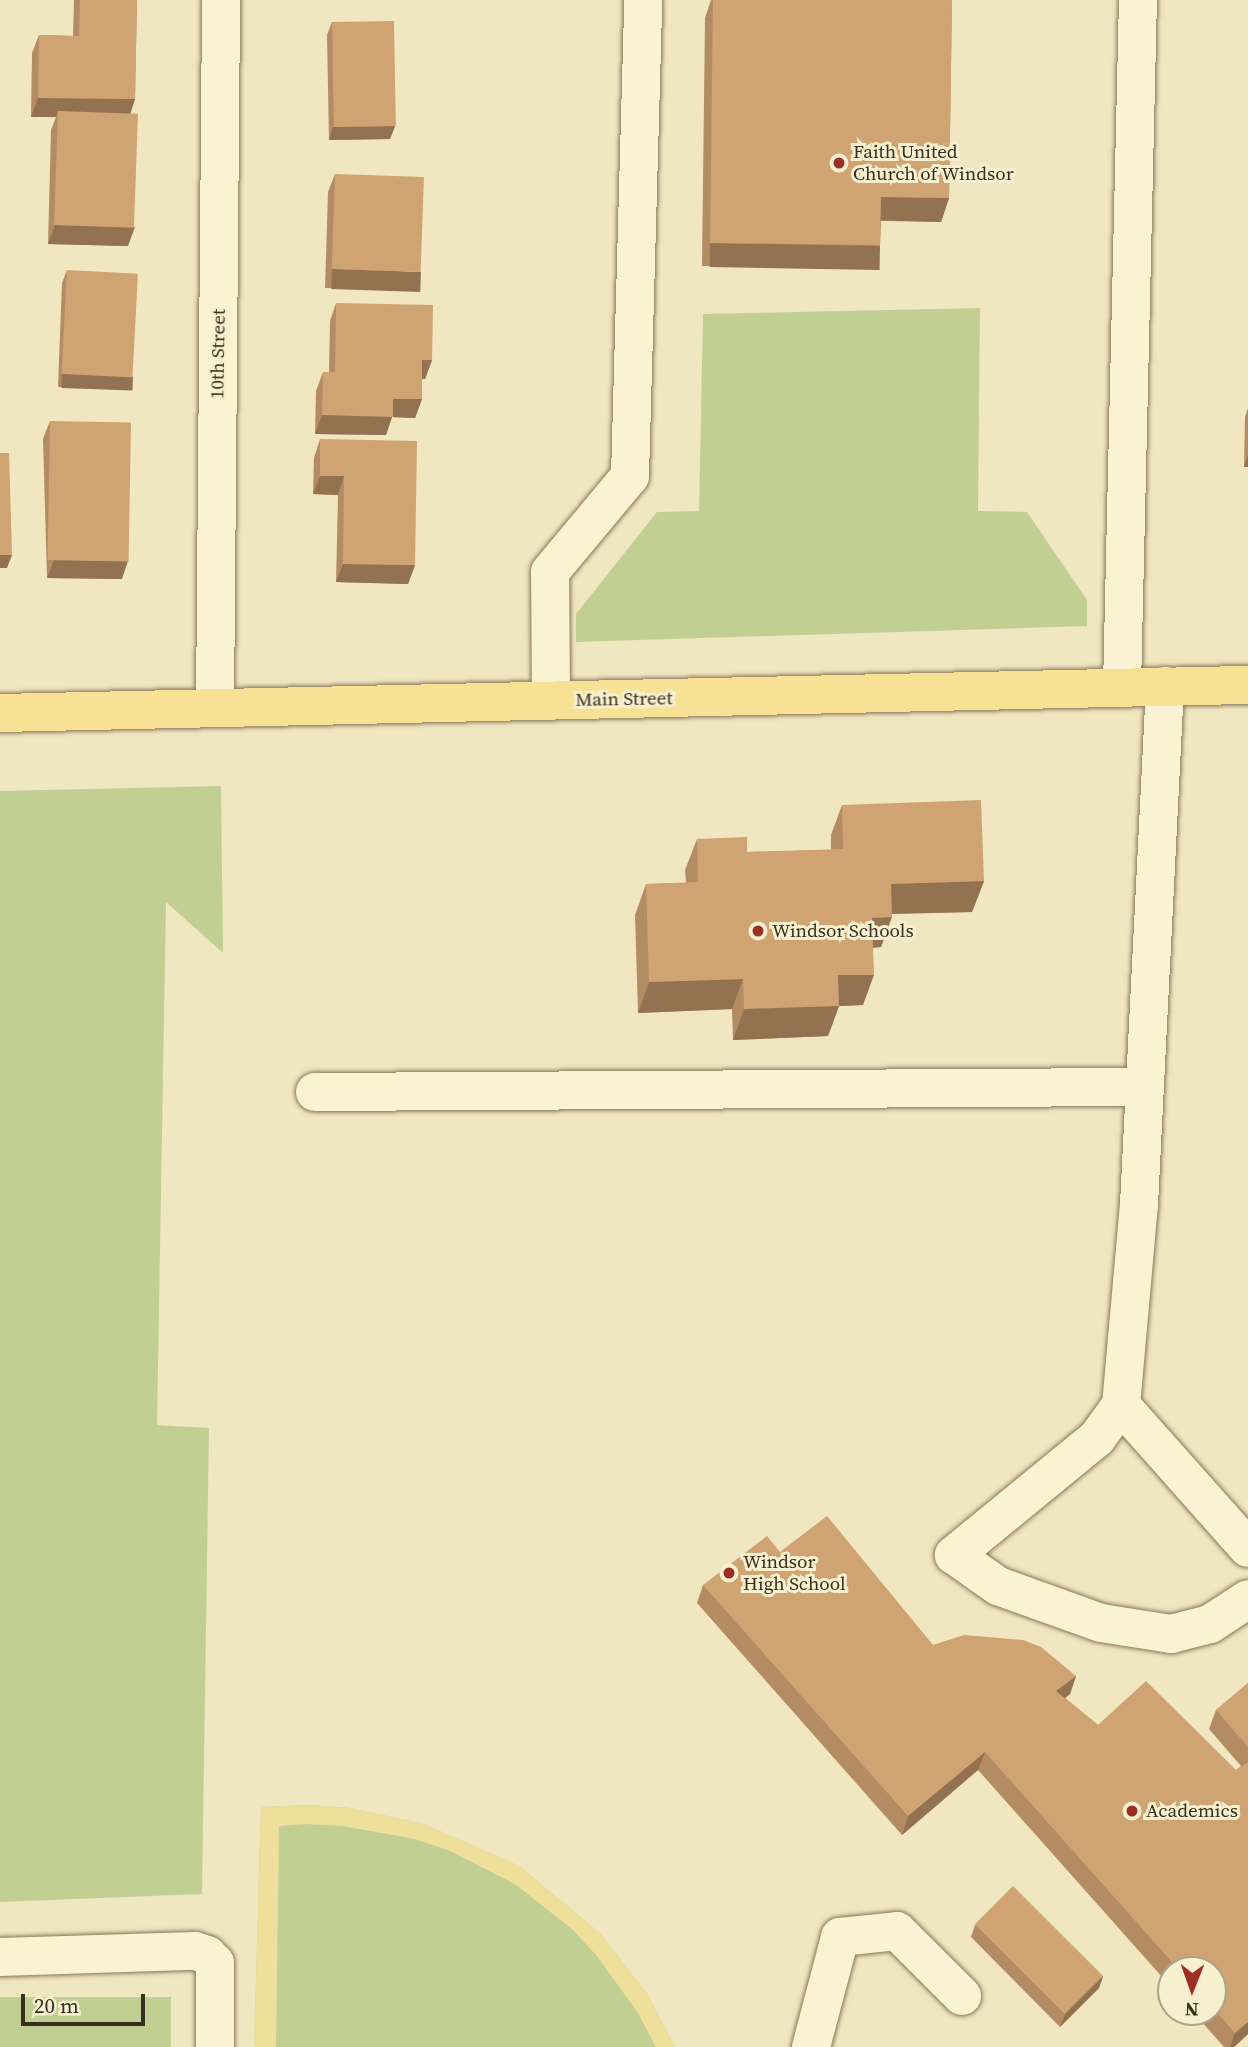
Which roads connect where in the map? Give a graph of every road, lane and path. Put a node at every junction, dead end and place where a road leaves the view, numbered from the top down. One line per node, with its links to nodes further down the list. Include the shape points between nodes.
1 (221, 0): 8 (street, 10th Street)
2 (643, 0): 7 (street, via 630,476 550,572)
3 (1138, 0): 6 (street)
4 (1248, 685): 5 (main road, Main Street)
5 (1166, 686): 6 (main road, Main Street); 10 (street)
6 (1122, 687): 7 (main road, Main Street)
7 (551, 701): 8 (main road, Main Street)
8 (215, 708): 9 (main road, Main Street)
9 (0, 713)
10 (1145, 1087): 11 (street); 12 (street)
11 (315, 1092)
12 (1121, 1405): 13 (street); 14 (street, via 1097,1438 954,1555 998,1586 1101,1623 1171,1634 1210,1625)
13 (1248, 1548)
14 (1248, 1599)
15 (0, 1957): 17 (street, via 195,1951 207,1955 215,1963)
16 (962, 1996): 18 (street, via 897,1931 840,1937)
17 (215, 2047)
18 (811, 2047)

